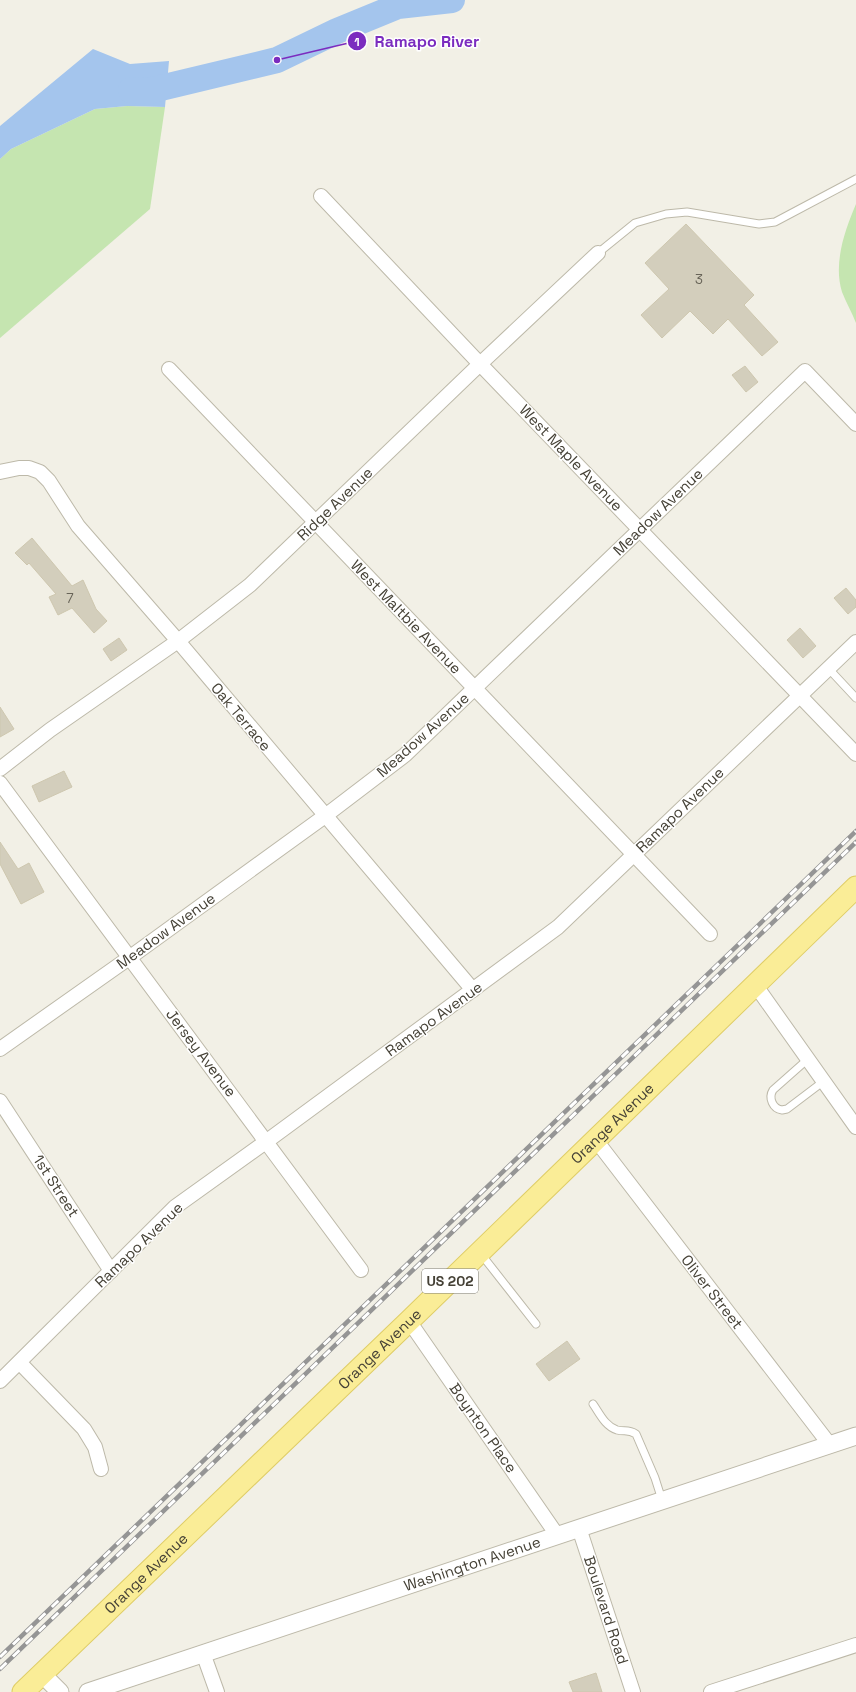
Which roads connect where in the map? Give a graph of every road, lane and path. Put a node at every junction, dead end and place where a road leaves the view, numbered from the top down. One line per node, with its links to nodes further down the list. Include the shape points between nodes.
1 (856, 178): 3 (lane, via 775,222 759,224 687,212 666,214 635,223)
2 (321, 196): 4 (street, West Maple Avenue)
3 (598, 253): 4 (street, Ridge Avenue)
4 (480, 364): 8 (street, Ridge Avenue); 9 (street, West Maple Avenue)
5 (169, 369): 8 (street, West Maltbie Avenue)
6 (856, 424): 9 (street, Meadow Avenue, via 805,371)
7 (0, 472): 10 (street, Oak Terrace, via 19,468 40,472 78,526)
8 (316, 522): 10 (street, Ridge Avenue, via 250,586); 13 (street, West Maltbie Avenue)
9 (640, 530): 13 (street, Meadow Avenue); 14 (street, West Maple Avenue)
10 (178, 641): 17 (street, Ridge Avenue, via 50,730); 19 (street, Oak Terrace)
11 (856, 642): 12 (street, Ramapo Avenue)
12 (828, 668): 14 (street, Ramapo Avenue); 15 (lane)
13 (475, 688): 19 (street, Meadow Avenue, via 405,755); 20 (street, West Maltbie Avenue)
14 (800, 696): 16 (street, West Maple Avenue); 20 (street, Ramapo Avenue)
15 (856, 698)
16 (856, 754)
17 (0, 769)
18 (0, 783): 23 (street, Jersey Avenue)
19 (325, 816): 23 (street, Meadow Avenue); 25 (street, Oak Terrace)
20 (633, 855): 22 (street, West Maltbie Avenue); 25 (street, Ramapo Avenue, via 558,927)
21 (856, 887): 24 (main road, Orange Avenue / US 202)
22 (710, 934)
23 (129, 958): 26 (street, Meadow Avenue); 32 (street, Jersey Avenue)
24 (756, 986): 27 (street); 31 (main road, Orange Avenue / US 202)
25 (473, 990): 32 (street, Ramapo Avenue)
26 (0, 1050)
27 (808, 1059): 28 (street); 28 (lane, via 773,1090 771,1098 775,1107 787,1109)
28 (824, 1081): 30 (street)
29 (0, 1101): 35 (street, 1st Street)
30 (856, 1127)
31 (595, 1139): 33 (main road, Orange Avenue / US 202); 42 (street, Oliver Street)
32 (267, 1142): 34 (street, Jersey Avenue); 35 (street, Ramapo Avenue, via 175,1207)
33 (479, 1252): 36 (main road, Orange Avenue / US 202); 37 (lane)
34 (361, 1270)
35 (111, 1271): 38 (street, Ramapo Avenue)
36 (409, 1321): 46 (street, Boynton Place); 49 (main road, Orange Avenue / US 202)
37 (536, 1324)
38 (20, 1363): 39 (street, Ramapo Avenue); 43 (street, via 84,1428 95,1448)
39 (0, 1382)
40 (592, 1404): 44 (lane, via 608,1427 636,1434)
41 (856, 1436): 42 (street, Washington Avenue)
42 (830, 1445): 44 (street, Washington Avenue)
43 (101, 1469)
44 (662, 1500): 45 (street, Washington Avenue)
45 (579, 1528): 46 (street, Washington Avenue); 54 (street, Boulevard Road)
46 (557, 1535): 48 (street, Washington Avenue)
47 (856, 1645): 55 (street)
48 (203, 1653): 52 (street, Washington Avenue); 53 (street)
49 (42, 1674): 50 (main road, Orange Avenue / US 202); 51 (street)
50 (24, 1692)
51 (60, 1692)
52 (88, 1692)
53 (218, 1692)
54 (634, 1692)
55 (711, 1692)

